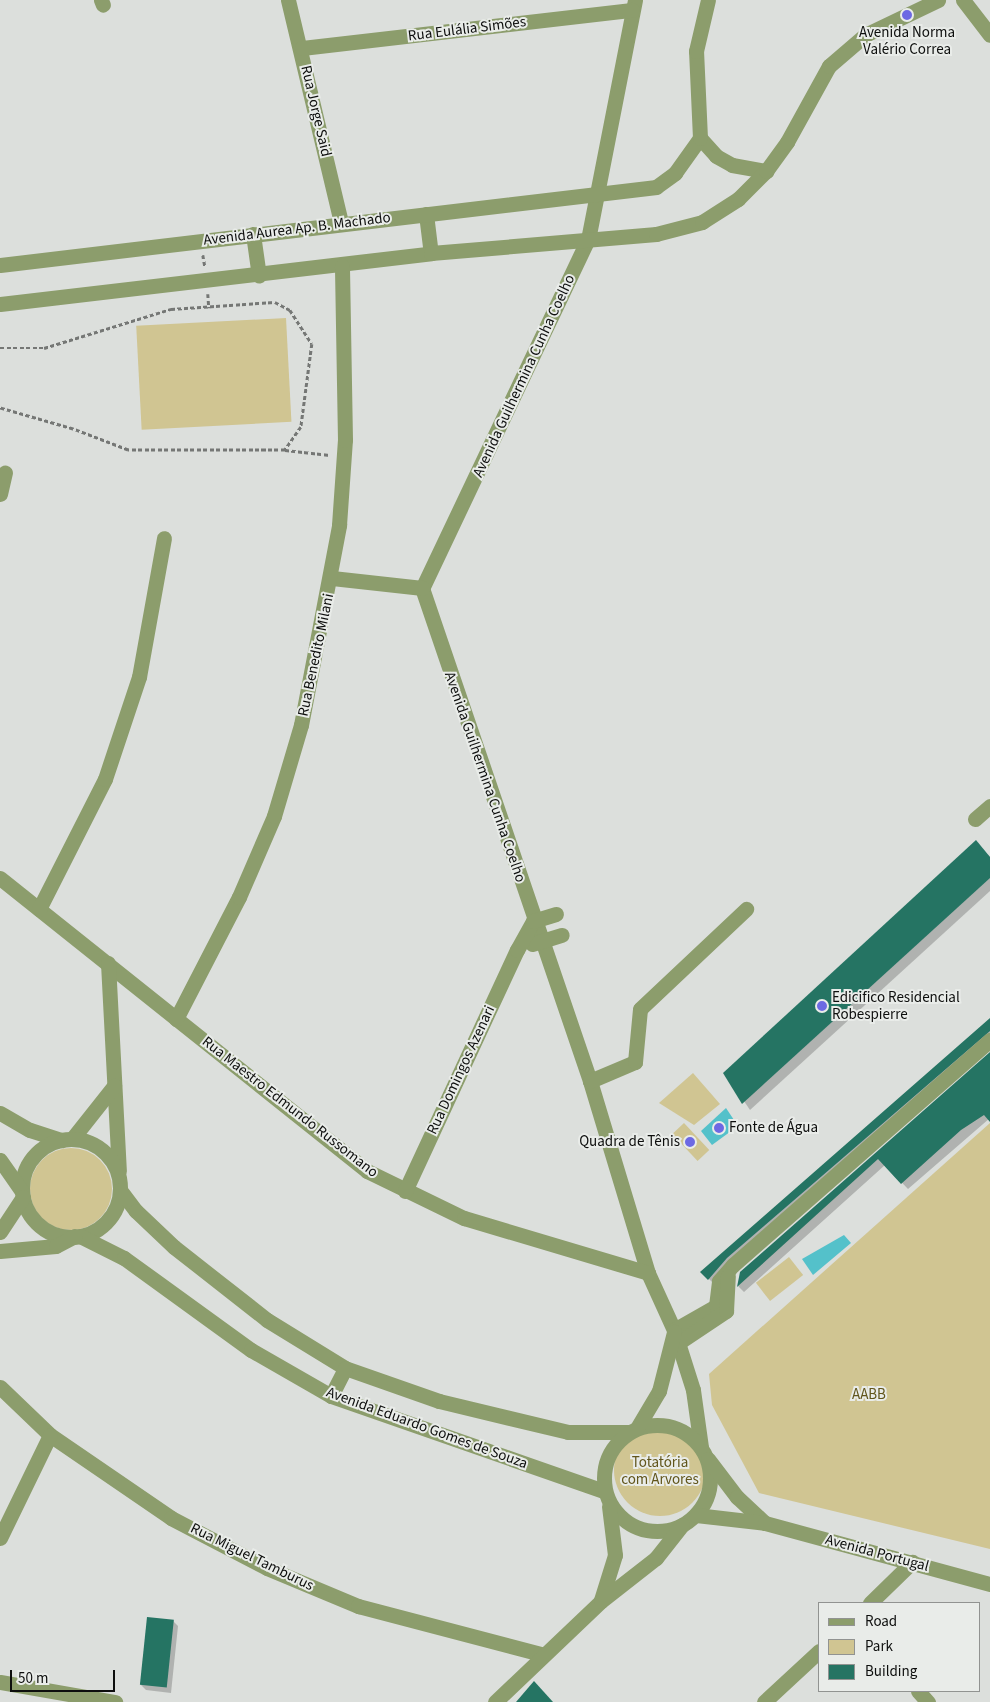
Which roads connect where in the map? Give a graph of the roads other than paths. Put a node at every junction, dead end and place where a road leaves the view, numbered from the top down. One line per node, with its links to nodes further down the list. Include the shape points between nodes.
1 (288, 0): 7 (street, Rua Jorge Said)
2 (708, 0): 8 (street, via 696,51)
3 (938, 0): 9 (street, via 865,36 829,66 787,142)
4 (963, 0): 6 (street)
5 (634, 5): 7 (street, Rua Eulália Simões); 10 (street, Avenida Guilhermina Cunha Coelho)
6 (990, 35)
7 (302, 48): 12 (street, Rua Jorge Said)
8 (700, 138): 9 (street, via 716,156 732,165); 10 (street, via 674,173 656,187)
9 (766, 171): 14 (street, via 738,199 702,222 656,234)
10 (594, 193): 11 (street, Avenida Aurea Ap. B. Machado); 14 (street, Avenida Guilhermina Cunha Coelho)
11 (426, 214): 12 (street, Avenida Aurea Ap. B. Machado); 15 (street)
12 (342, 223): 13 (street, Avenida Aurea Ap. B. Machado)
13 (253, 234): 16 (street, Avenida Aurea Ap. B. Machado); 18 (street)
14 (588, 239): 15 (street); 24 (street, Avenida Guilhermina Cunha Coelho)
15 (431, 253): 17 (street)
16 (0, 265)
17 (342, 266): 18 (street); 23 (street, Rua Benedito Milani, via 344,457)
18 (259, 276): 19 (street)
19 (0, 304)
20 (4, 473): 21 (street)
21 (0, 494)
22 (164, 538): 28 (street, via 139,677 105,779)
23 (332, 578): 24 (street); 36 (street, Rua Benedito Milani, via 301,725 274,816 239,897)
24 (422, 588): 31 (street, Avenida Guilhermina Cunha Coelho)
25 (990, 806): 26 (street)
26 (975, 820)
27 (0, 878): 28 (street, Rua Maestro Edmundo Russomano)
28 (39, 909): 35 (street, Rua Maestro Edmundo Russomano)
29 (746, 909): 38 (street, via 640,1009 635,1062)
30 (556, 914): 31 (street)
31 (533, 921): 33 (street, Avenida Guilhermina Cunha Coelho); 34 (street, Rua Domingos Azenari)
32 (562, 935): 33 (street)
33 (540, 942): 34 (street); 38 (street, Avenida Guilhermina Cunha Coelho)
34 (517, 950): 44 (street, Rua Domingos Azenari)
35 (108, 963): 36 (street, Rua Maestro Edmundo Russomano); 39 (street)
36 (176, 1019): 44 (street, Rua Maestro Edmundo Russomano, via 367,1171)
37 (990, 1040): 50 (street, via 733,1265 719,1281 716,1306)
38 (590, 1081): 49 (street, Avenida Guilhermina Cunha Coelho)
39 (114, 1086): 41 (street); 43 (street)
40 (0, 1113): 41 (street, via 30,1130)
41 (67, 1139): 43 (street, via 93,1144 106,1153); 45 (street, via 32,1158)
42 (0, 1160): 45 (street)
43 (120, 1186): 47 (street, via 115,1211 100,1227); 51 (street, Avenida Eduardo Gomes de Souza, via 136,1211 174,1247 267,1320)
44 (404, 1191): 49 (street, Rua Maestro Edmundo Russomano, via 464,1218)
45 (22, 1194): 46 (street); 47 (street, via 34,1221 48,1231)
46 (0, 1232)
47 (78, 1236): 48 (street, via 56,1246); 53 (street, Avenida Eduardo Gomes de Souza, via 124,1258 251,1350)
48 (0, 1251)
49 (648, 1273): 50 (street, Avenida Guilhermina Cunha Coelho)
50 (676, 1337): 54 (street, via 659,1391); 56 (street, Avenida Guilhermina Cunha Coelho, via 693,1390)
51 (344, 1368): 53 (street); 54 (street, Avenida Eduardo Gomes de Souza, via 439,1401 568,1432)
52 (0, 1387): 55 (street, Rua Miguel Tamburus)
53 (331, 1396): 57 (street, Avenida Eduardo Gomes de Souza)
54 (633, 1430): 56 (street, via 672,1426); 57 (street, via 605,1464)
55 (50, 1435): 61 (street); 67 (street, Rua Miguel Tamburus, via 171,1518 267,1568 358,1606)
56 (704, 1451): 58 (street, via 710,1487); 59 (street, Avenida Portugal, via 737,1498)
57 (607, 1496): 60 (street, via 633,1526 666,1531); 64 (street, via 615,1555)
58 (696, 1515): 59 (street, Avenida Portugal); 60 (street)
59 (765, 1523): 62 (street, Avenida Portugal)
60 (682, 1525): 64 (street, via 656,1558)
61 (0, 1538)
62 (912, 1562): 63 (street, Avenida Portugal); 65 (street)
63 (990, 1584)
64 (601, 1601): 67 (street)
65 (871, 1602)
66 (818, 1652): 72 (street)
67 (542, 1654): 71 (street)
68 (0, 1682): 70 (street)
69 (919, 1692): 73 (street)
70 (115, 1702)
71 (495, 1702)
72 (764, 1702)
73 (928, 1702)

